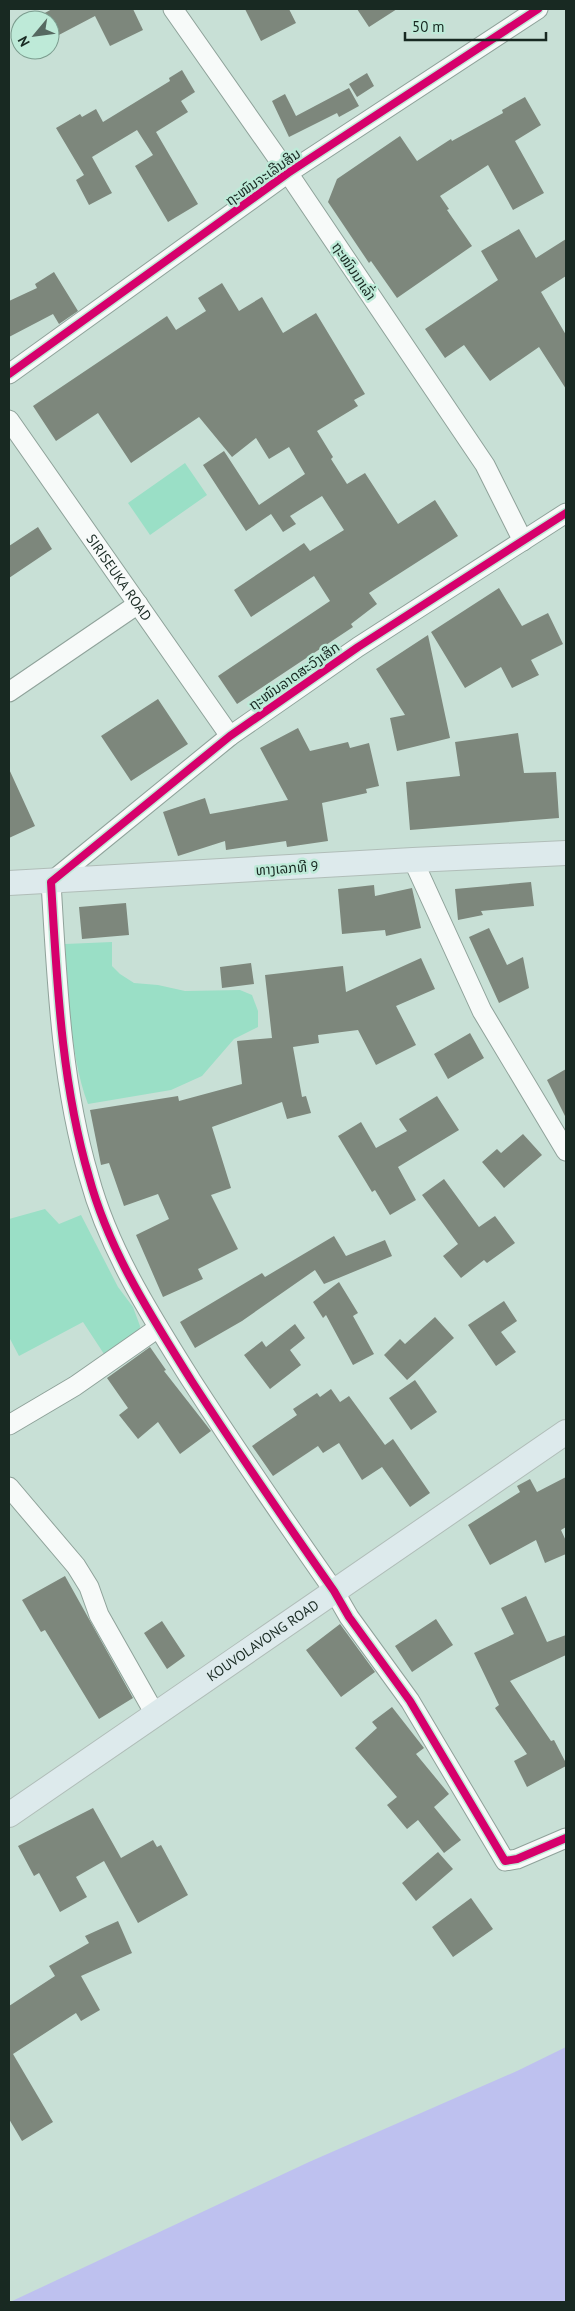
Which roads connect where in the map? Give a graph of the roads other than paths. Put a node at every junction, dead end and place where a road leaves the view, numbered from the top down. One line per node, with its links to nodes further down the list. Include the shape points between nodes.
1 (173, 9): 3 (street, ຖະໜົນນາເລົ່າ)
2 (538, 9): 3 (street, ຖະໜົນຈະເລີນສິນ)
3 (288, 173): 4 (street, ຖະໜົນຈະເລີນສິນ); 7 (street, ຖະໜົນນາເລົ່າ, via 484,465)
4 (9, 374)
5 (9, 420): 8 (street, SIRISEUKA ROAD)
6 (566, 512): 7 (street, ຖະໜົນລາດສະວົງເສິກ)
7 (523, 541): 10 (street, ຖະໜົນລາດສະວົງເສິກ, via 358,647)
8 (138, 604): 9 (street); 10 (street, SIRISEUKA ROAD)
9 (9, 692)
10 (230, 736): 13 (street, ຖະໜົນລາດສະວົງເສິກ)
11 (566, 853): 12 (main road, ທາງເລກທີ 9)
12 (413, 860): 13 (main road, ທາງເລກທີ 9); 15 (street, via 482,1011)
13 (52, 882): 14 (main road, ທາງເລກທີ 9); 16 (street, via 59,1012 79,1139 105,1222 131,1281)
14 (9, 884)
15 (566, 1151)
16 (158, 1328): 17 (street, via 75,1386); 20 (street)
17 (9, 1425)
18 (566, 1432): 20 (main road, KOUVOLAVONG ROAD)
19 (9, 1487): 21 (street, via 80,1573 99,1615)
20 (334, 1591): 21 (main road, KOUVOLAVONG ROAD); 23 (street, via 348,1617 410,1700 505,1861)
21 (155, 1714): 22 (main road, KOUVOLAVONG ROAD)
22 (9, 1815)
23 (566, 1838)

